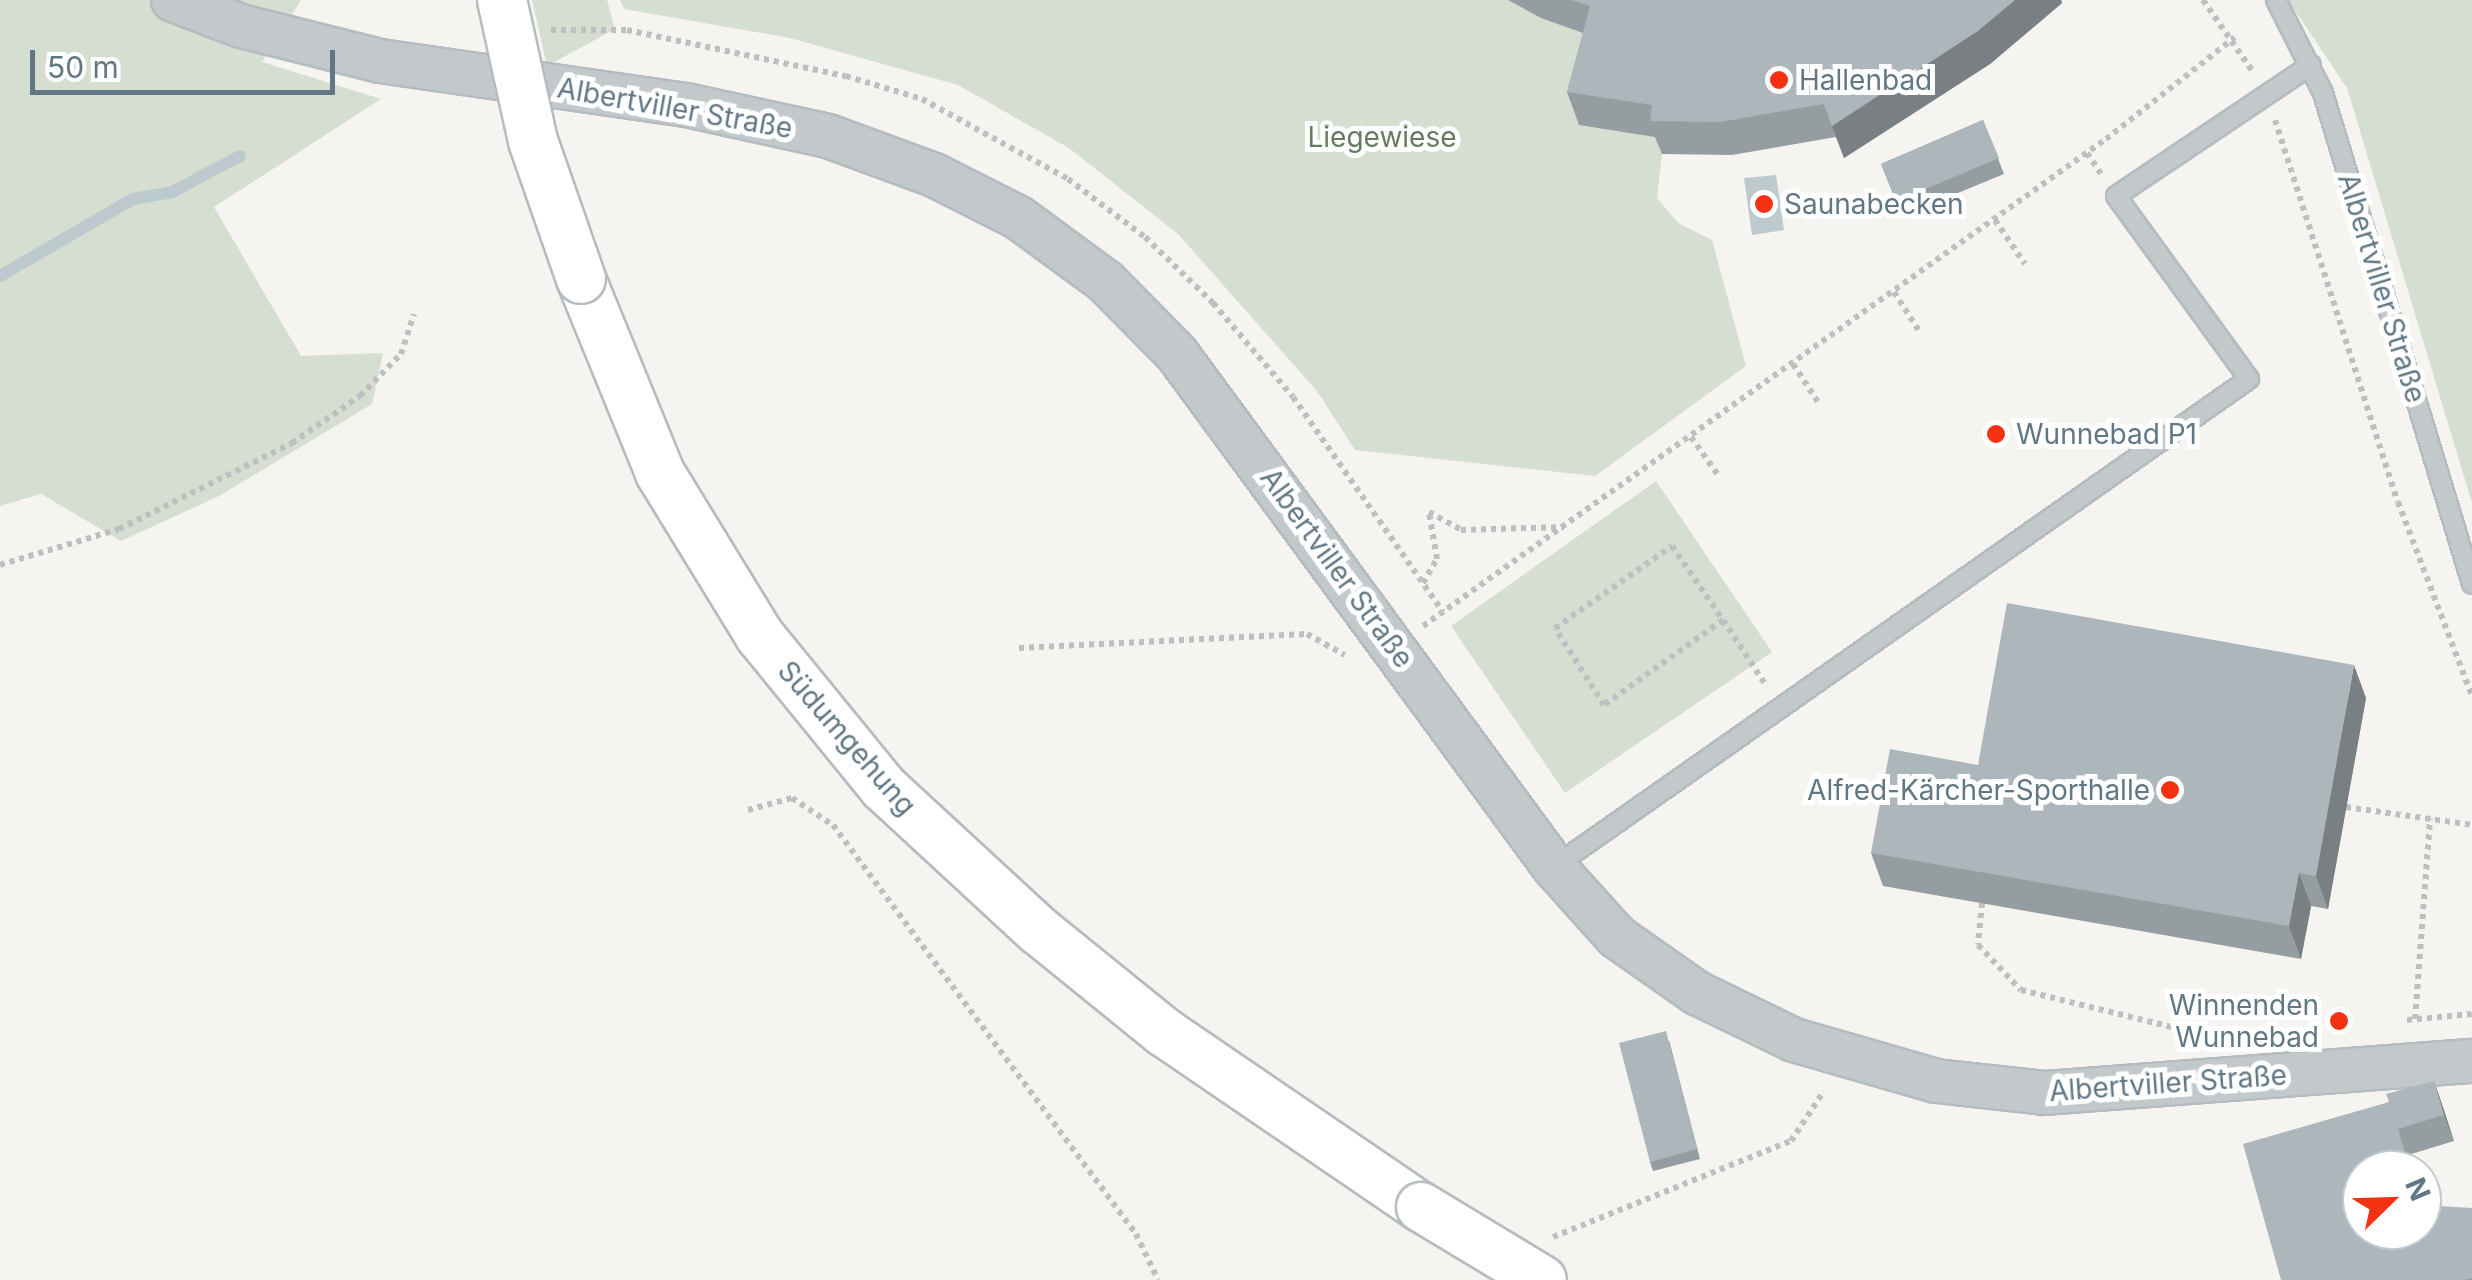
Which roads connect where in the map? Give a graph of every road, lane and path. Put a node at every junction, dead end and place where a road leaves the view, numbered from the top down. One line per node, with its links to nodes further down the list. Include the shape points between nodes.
1 (173, 0): 31 (street, Albertviller Straße, via 241,26 380,61 686,105 828,136 934,175 1020,218 1106,282 1177,354)
2 (502, 0): 37 (main road, Südumgehung, bridge, via 533,140 660,473 760,636 884,788 1038,930 1164,1032 1422,1207)
3 (2203, 0): 5 (path)
4 (2276, 0): 6 (lane, Albertviller Straße)
5 (2235, 37): 7 (path); 8 (path)
6 (2311, 65): 7 (lane); 20 (lane, Albertviller Straße)
7 (2265, 97): 25 (path, via 2398,502); 26 (lane, via 2116,196 2249,379)
8 (1994, 220): 9 (path); 10 (path)
9 (2025, 264)
10 (1894, 292): 12 (path); 13 (path)
11 (414, 314): 18 (path, via 401,354 360,396 292,444 118,528)
12 (1918, 330)
13 (1793, 364): 14 (path); 15 (path)
14 (1818, 402)
15 (1691, 437): 16 (path); 17 (path)
16 (1718, 475)
17 (1565, 527): 19 (path, via 1462,530 1429,512 1437,559); 21 (path)
18 (0, 565)
19 (1424, 583)
20 (2472, 584)
21 (1442, 612)
22 (1723, 620): 22 (path, via 1672,546 1555,628 1604,705); 26 (path)
23 (1018, 648): 24 (path, via 1307,634)
24 (1356, 661)
25 (2472, 696)
26 (1782, 708): 31 (lane)
27 (2346, 807): 29 (path)
28 (748, 810): 38 (path, via 792,798 834,825 1136,1234)
29 (2430, 819): 30 (path); 33 (path)
30 (2472, 825)
31 (1554, 866): 35 (street, Albertviller Straße, via 1616,937 1697,993)
32 (1982, 903): 34 (path, via 1978,945 2021,990)
33 (2415, 1020)
34 (2228, 1041)
35 (1844, 1059): 36 (street, Albertviller Straße, via 1936,1081 2044,1093); 37 (path, via 1792,1141)
36 (2472, 1061)
37 (1543, 1260)
38 (1158, 1280)

